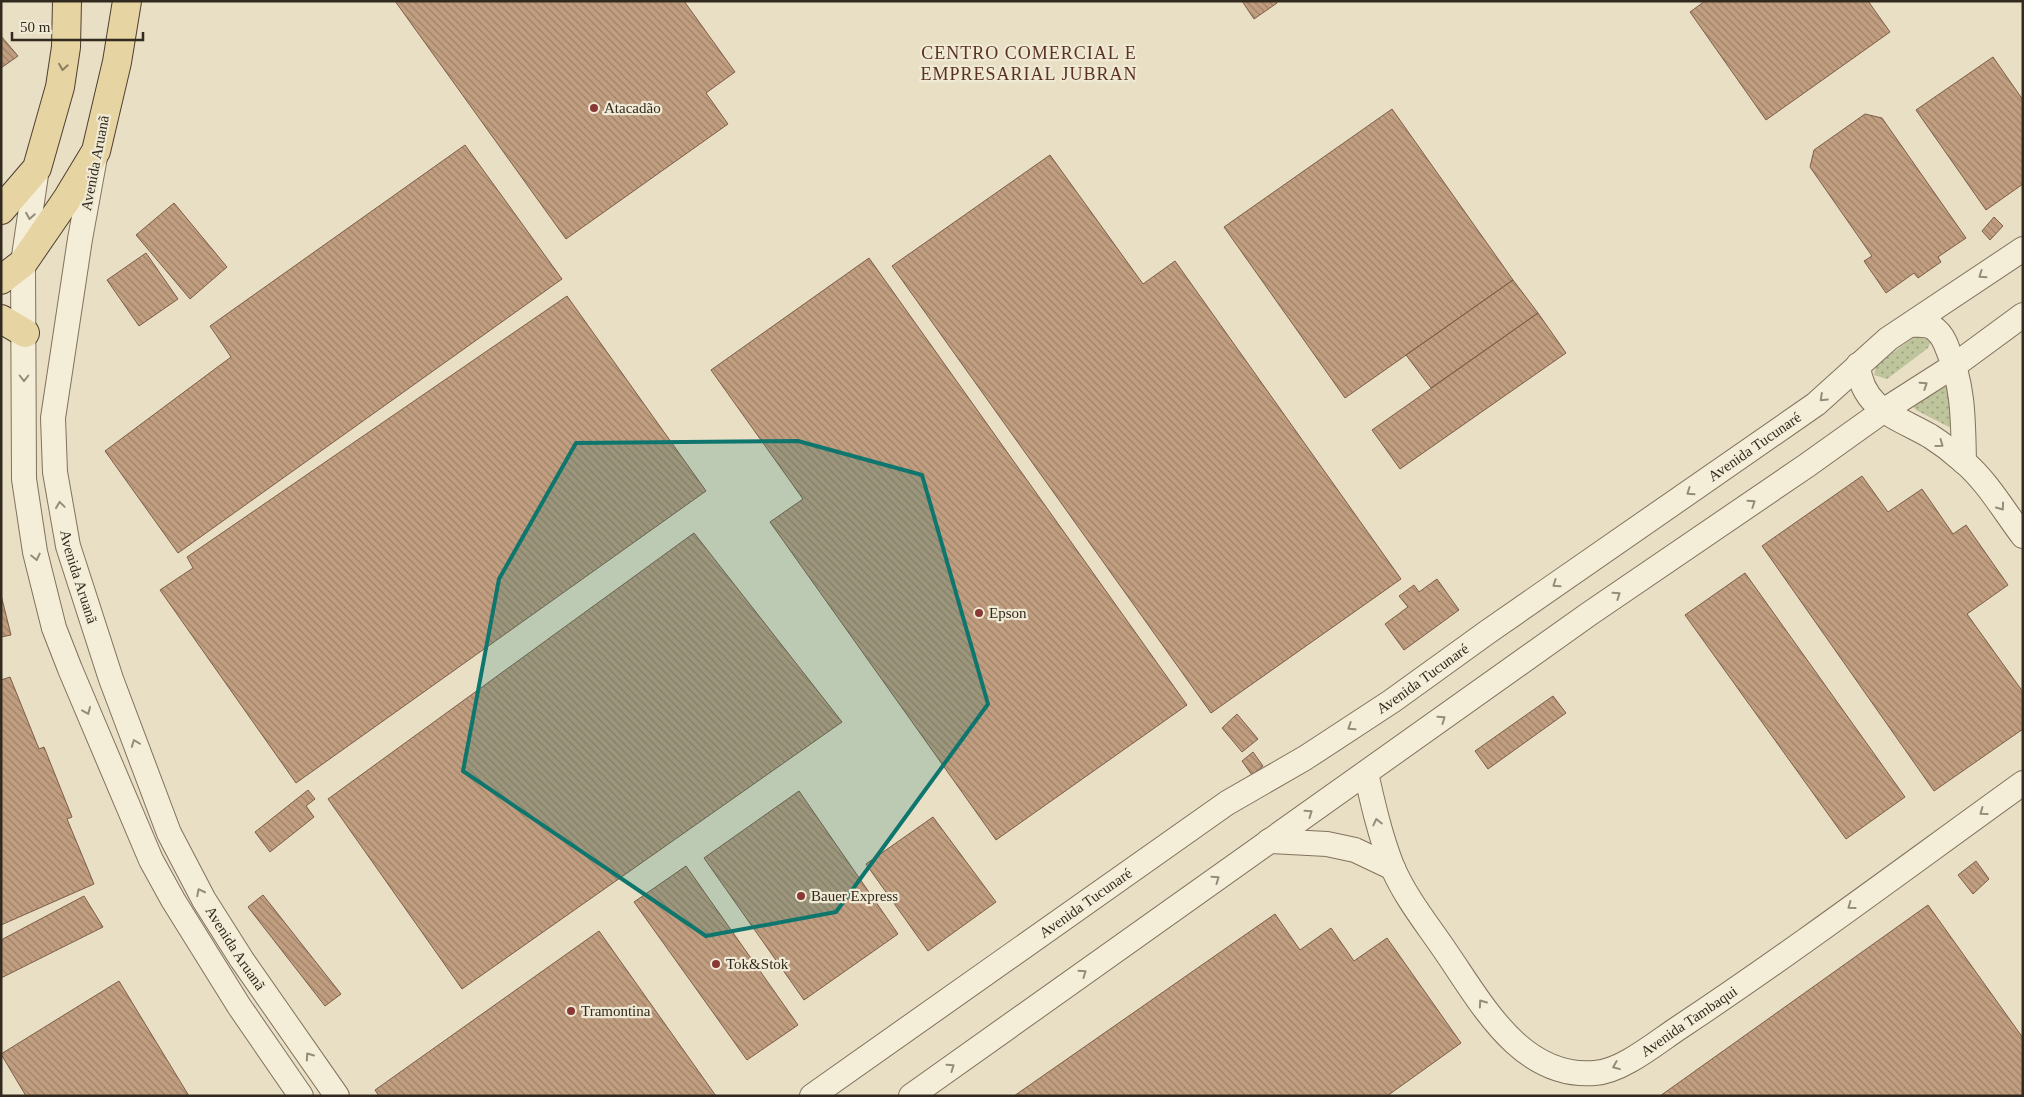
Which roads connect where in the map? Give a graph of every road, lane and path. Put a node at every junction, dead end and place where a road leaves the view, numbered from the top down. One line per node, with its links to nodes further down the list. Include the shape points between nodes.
1 (67, 1): 4 (main road, Avenida Aruanã, one-way to 4, via 66,47 60,87)
2 (127, 1): 3 (main road, Avenida Aruanã, via 117,62)
3 (96, 151): 7 (main road); 23 (street, Avenida Aruanã, one-way to 3, via 242,960 204,900 169,833 111,679 68,546 55,472 53,418)
4 (37, 168): 5 (main road); 7 (street, Avenida Aruanã, one-way to 7)
5 (1, 210)
6 (2023, 249): 11 (street, Avenida Tucunaré, one-way to 11)
7 (23, 263): 8 (main road); 12 (street, Avenida Aruanã)
8 (1, 280)
9 (2023, 315): 14 (street)
10 (1, 319): 12 (main road)
11 (1910, 324): 13 (street, Avenida Tucunaré); 14 (street, via 1927,325 1937,330)
12 (25, 333): 22 (street, Avenida Aruanã, one-way to 22, via 24,479 35,552 54,628 151,860 239,1006)
13 (1858, 365): 15 (street, via 1864,390); 24 (street, Avenida Tucunaré, one-way to 24, via 1816,404 1392,701 1305,758 1227,803)
14 (1955, 365): 15 (street, one-way to 14); 16 (street, via 1961,390)
15 (1883, 411): 16 (street, one-way to 16, via 1930,436); 18 (street, one-way to 15)
16 (1964, 462): 17 (street, one-way to 17, via 1980,478)
17 (2023, 536)
18 (1366, 773): 20 (street, one-way to 18); 21 (street, Avenida Tambaqui, one-way to 18, via 1379,830)
19 (2023, 783): 21 (street, Avenida Tambaqui, one-way to 21, via 1714,1004 1620,1066 1597,1073 1575,1073 1554,1068 1529,1054 1501,1030 1407,895)
20 (1269, 841): 21 (street, via 1327,844 1355,850); 25 (street, one-way to 20)
21 (1393, 868)
22 (301, 1096)
23 (337, 1096)
24 (812, 1096)
25 (911, 1096)

